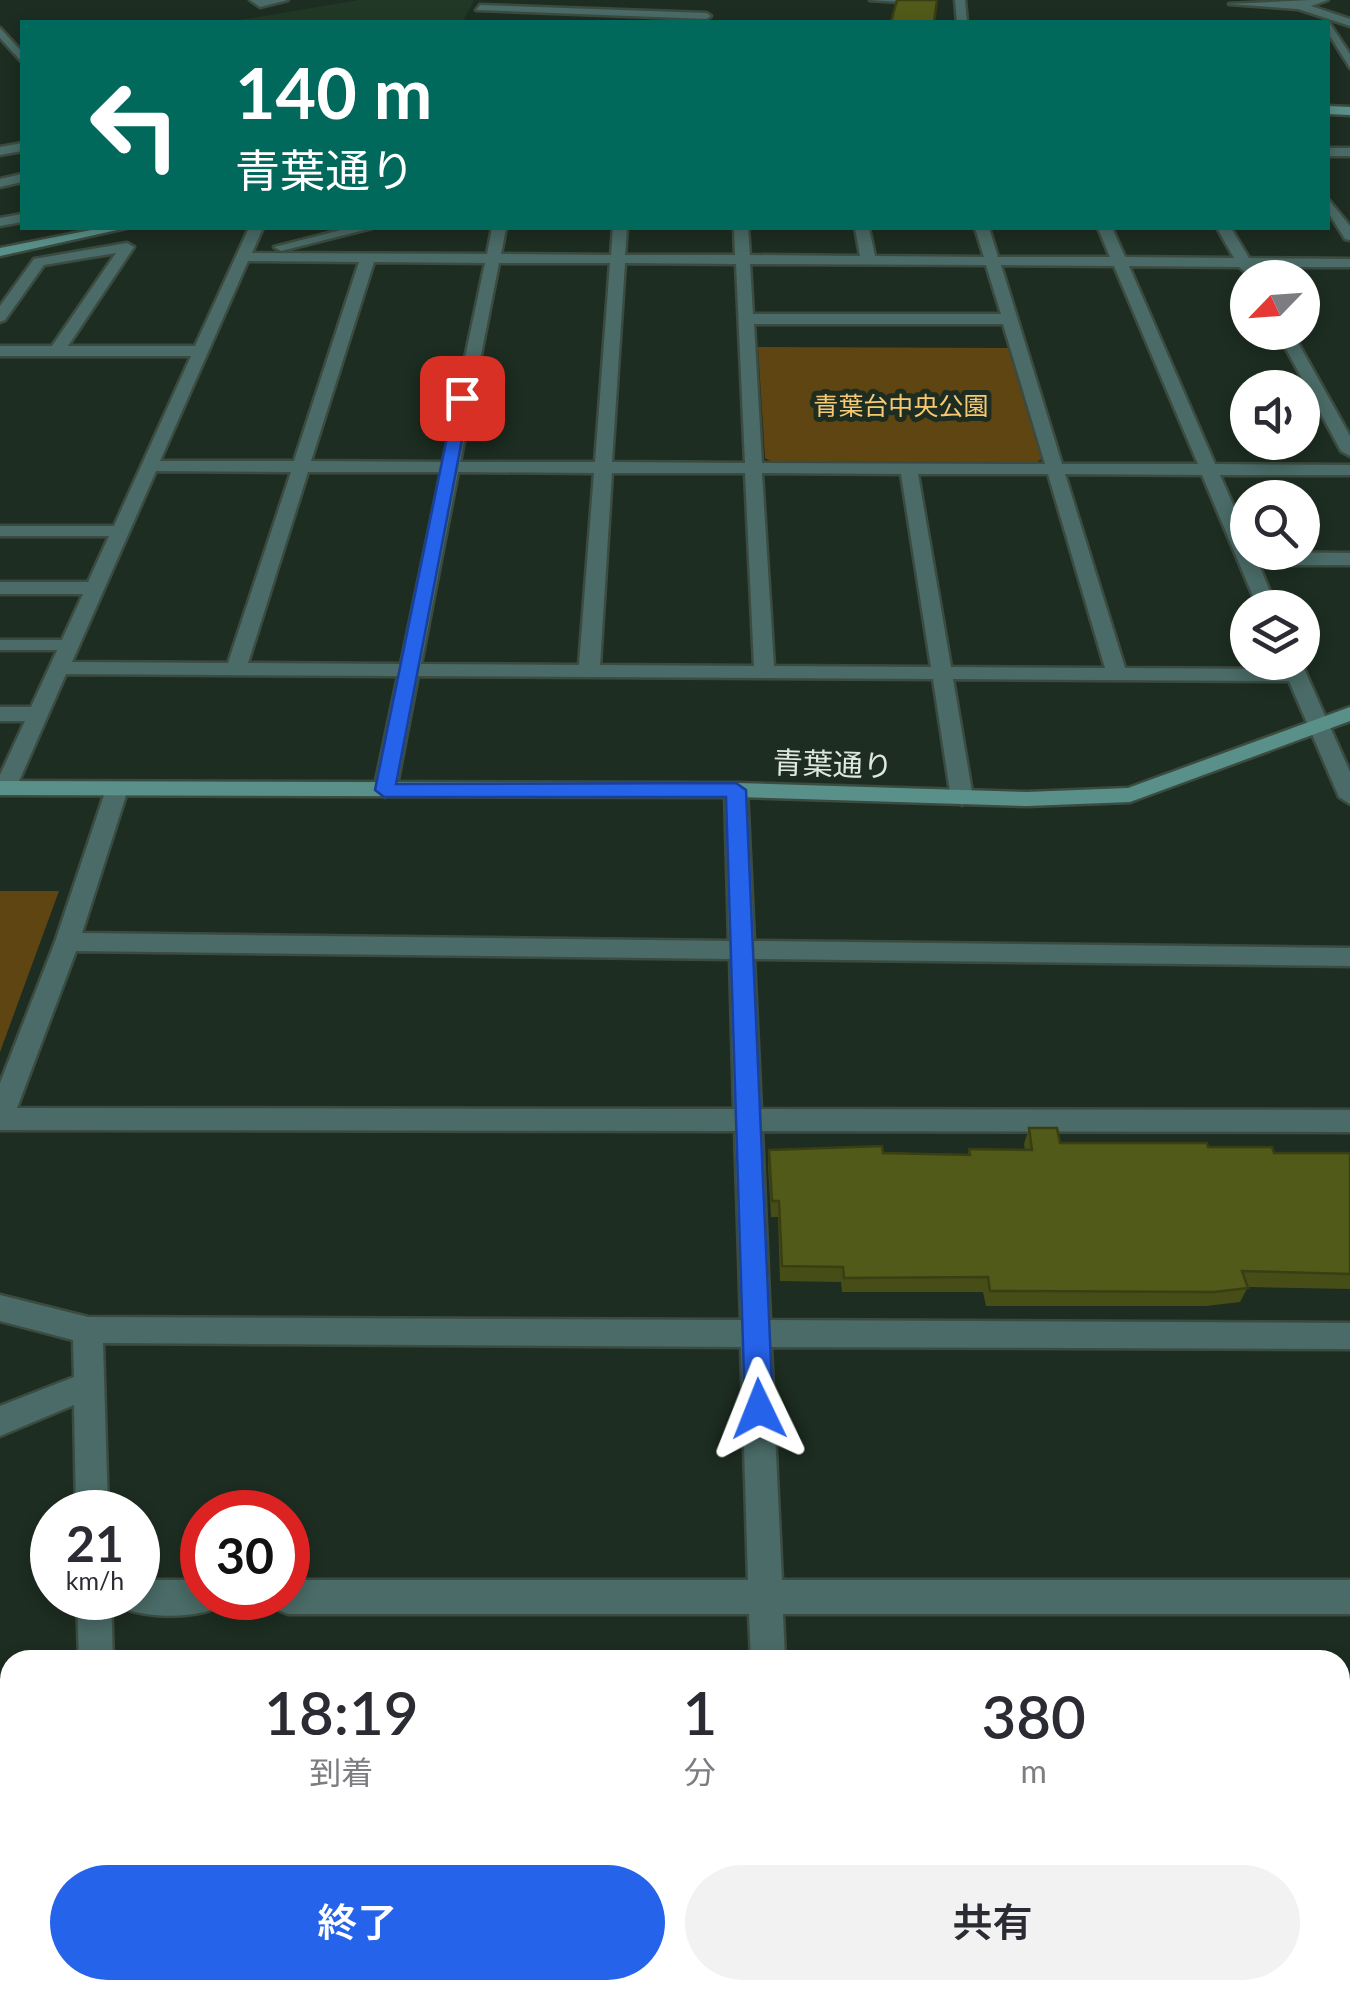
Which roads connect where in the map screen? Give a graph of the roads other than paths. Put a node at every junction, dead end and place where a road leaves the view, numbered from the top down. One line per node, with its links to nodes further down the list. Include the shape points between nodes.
1 (256, 0): 2 (street)
2 (282, 0)
3 (630, 0): 12 (street)
4 (710, 0): 13 (street)
5 (874, 0): 6 (lane)
6 (915, 0)
7 (1322, 0): 11 (street)
8 (1232, 2): 11 (street)
9 (482, 4): 10 (street)
10 (552, 5): 12 (street)
11 (1300, 6): 14 (street)
12 (626, 13): 13 (street)
13 (705, 19)
14 (1325, 20)
15 (1330, 27): 20 (street)
16 (0, 31): 17 (street)
17 (14, 48): 18 (street); 19 (street)
18 (0, 50)
19 (20, 56)
20 (1350, 65)
21 (1330, 205): 32 (street)
22 (108, 230): 33 (street)
23 (255, 230): 34 (street)
24 (357, 230): 34 (street)
25 (498, 230): 36 (street)
26 (620, 230): 37 (street)
27 (740, 230): 38 (street)
28 (862, 230): 39 (street)
29 (983, 230): 40 (street)
30 (1106, 230): 42 (street)
31 (1225, 230): 41 (street)
32 (1350, 236)
33 (0, 252)
34 (242, 257): 35 (street); 52 (street)
35 (368, 258): 36 (street); 55 (street)
36 (492, 258): 37 (street); 56 (street)
37 (618, 258): 38 (street); 57 (street)
38 (742, 259): 39 (street); 47 (street)
39 (868, 259): 40 (street)
40 (992, 260): 42 (street); 48 (street)
41 (1243, 260)
42 (1118, 261): 43 (street); 61 (street)
43 (1230, 262)
44 (1320, 263): 45 (street)
45 (1350, 263)
46 (0, 317): 51 (street, via 39,262 127,246)
47 (746, 319): 48 (street); 58 (street)
48 (1011, 319): 60 (street)
49 (1294, 350): 53 (street)
50 (0, 351): 51 (street)
51 (56, 351): 52 (street)
52 (200, 351): 54 (street)
53 (1350, 451)
54 (148, 466): 55 (street); 65 (street)
55 (304, 467): 56 (street); 73 (street)
56 (447, 467): 57 (street); 74 (street)
57 (604, 468): 58 (street); 75 (street)
58 (753, 468): 59 (street); 77 (street)
59 (908, 469): 60 (street); 78 (street)
60 (1054, 469): 61 (street); 79 (street)
61 (1210, 470): 62 (street); 63 (street)
62 (1350, 470)
63 (1230, 516)
64 (0, 531): 65 (street)
65 (120, 531): 69 (street)
66 (1320, 559): 67 (street)
67 (1350, 559)
68 (0, 588): 69 (street)
69 (94, 588): 71 (street)
70 (0, 645): 71 (lane)
71 (68, 645): 72 (street)
72 (58, 668): 73 (street); 82 (street)
73 (236, 669): 74 (street)
74 (408, 670): 75 (street); 87 (street)
75 (589, 671): 77 (street)
76 (1230, 671): 79 (street)
77 (764, 672): 78 (street)
78 (942, 673): 79 (street); 90 (street)
79 (1117, 674)
80 (1299, 680): 84 (street)
81 (0, 714): 82 (street)
82 (38, 714): 85 (street)
83 (1350, 714): 84 (street, 青葉通り)
84 (1319, 728): 89 (street); 90 (street, 青葉通り, via 1130,795)
85 (2, 788): 86 (street, 青葉通り)
86 (117, 789): 87 (street, 青葉通り); 91 (street)
87 (384, 790): 88 (street, 青葉通り)
88 (736, 790): 90 (street, 青葉通り); 92 (street)
89 (1350, 797)
90 (962, 798)
91 (67, 942): 92 (street); 94 (street)
92 (742, 950): 93 (street); 95 (street)
93 (1350, 957)
94 (0, 1118): 95 (street)
95 (748, 1120): 96 (street); 99 (street)
96 (1350, 1120)
97 (0, 1308): 98 (street)
98 (88, 1330): 99 (street); 101 (street)
99 (756, 1334): 100 (street); 104 (street)
100 (1350, 1336)
101 (89, 1384): 102 (street); 103 (street)
102 (0, 1420)
103 (91, 1490)
104 (766, 1596): 105 (street); 106 (street); 109 (street)
105 (310, 1597)
106 (1350, 1597)
107 (95, 1620): 108 (street)
108 (96, 1650)
109 (768, 1650)

